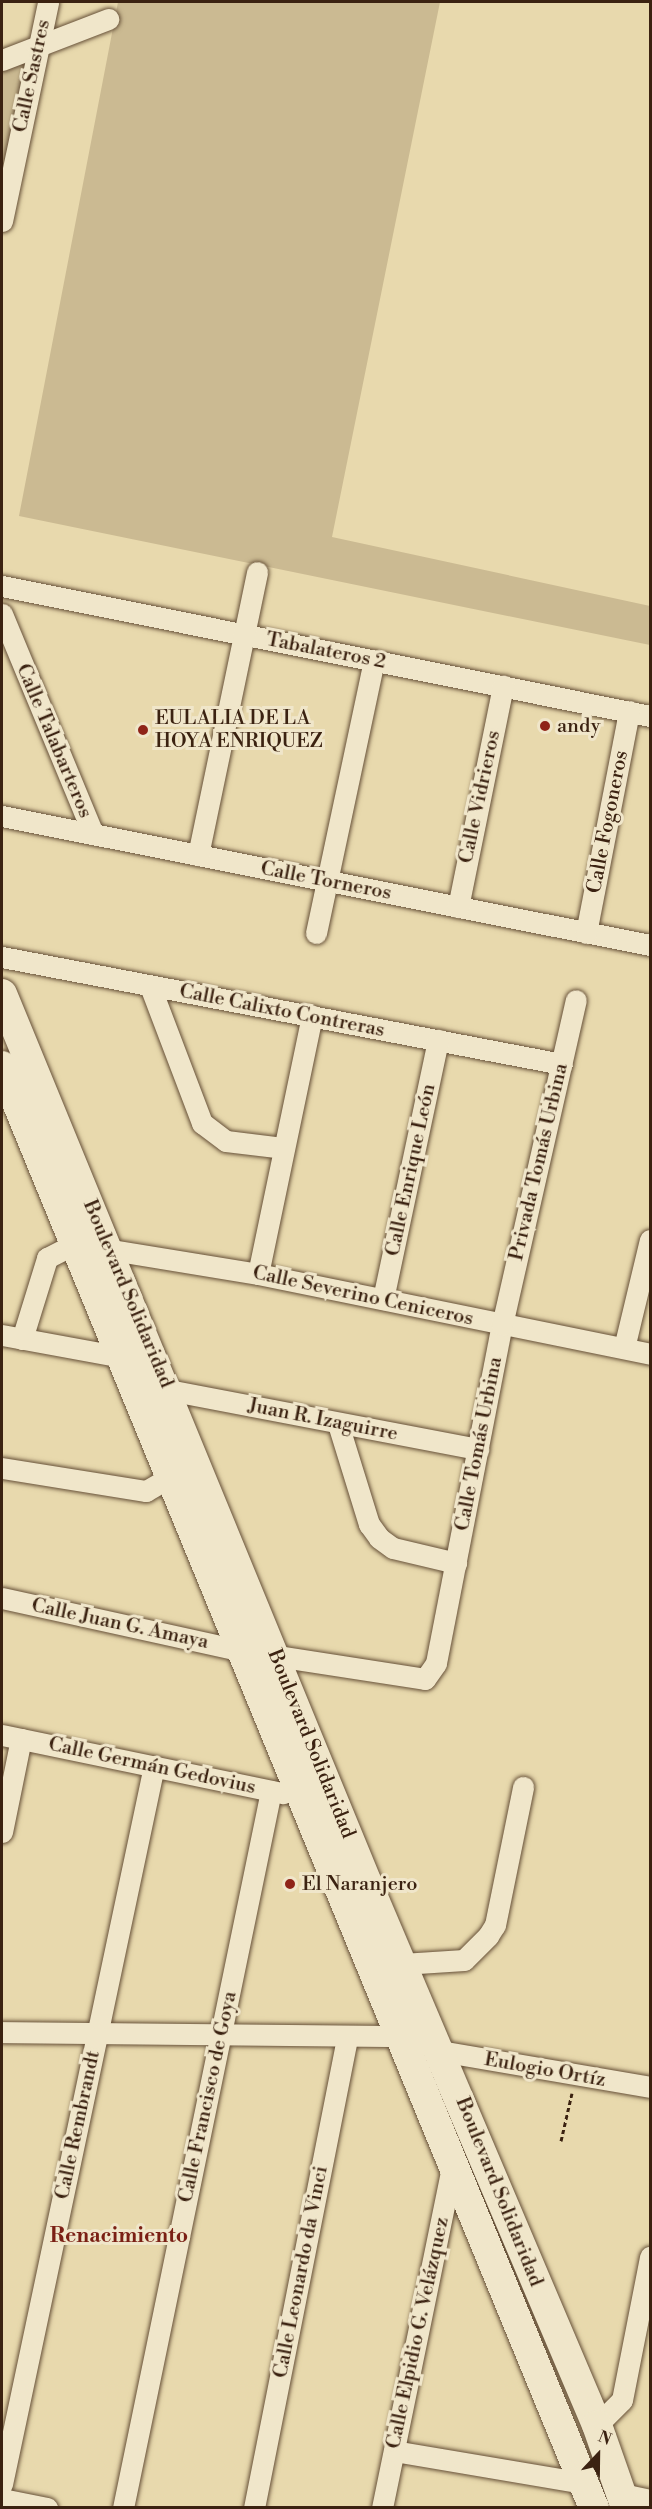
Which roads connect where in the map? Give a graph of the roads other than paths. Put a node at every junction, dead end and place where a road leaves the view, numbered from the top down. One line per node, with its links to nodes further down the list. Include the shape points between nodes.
1 (48, 2): 3 (street, Calle Sastres)
2 (108, 19): 3 (street)
3 (39, 45): 4 (street); 5 (street, Calle Sastres)
4 (2, 60)
5 (2, 221)
6 (257, 572): 9 (street)
7 (2, 586): 9 (street, Tabalateros 2)
8 (2, 614): 15 (street, Calle Talabarteros)
9 (244, 635): 10 (street, Tabalateros 2); 16 (street)
10 (374, 660): 11 (street, Tabalateros 2); 17 (street)
11 (503, 686): 12 (street, Tabalateros 2); 18 (street, Calle Vidrieros)
12 (629, 711): 13 (street, Tabalateros 2); 20 (street, Calle Fogoneros)
13 (651, 716)
14 (2, 816): 15 (street, Calle Torneros)
15 (93, 834): 16 (street, Calle Torneros)
16 (198, 855): 17 (street, Calle Torneros)
17 (326, 881): 18 (street, Calle Torneros); 19 (street)
18 (458, 907): 20 (street, Calle Torneros)
19 (316, 933)
20 (586, 933): 21 (street, Calle Torneros)
21 (651, 945)
22 (2, 957): 23 (street, Calle Calixto Contreras)
23 (150, 986): 26 (street, Calle Calixto Contreras); 30 (street, via 202,1123 226,1142)
24 (2, 994): 33 (main road, Boulevard Solidaridad)
25 (576, 1000): 28 (street, Privada Tomás Urbina)
26 (312, 1016): 27 (street, Calle Calixto Contreras); 30 (street)
27 (438, 1040): 28 (street, Calle Calixto Contreras); 35 (street, Calle Enrique León)
28 (562, 1064): 36 (street, Privada Tomás Urbina)
29 (2, 1066): 32 (main road, Boulevard Solidaridad)
30 (283, 1148): 34 (street)
31 (650, 1240): 38 (street)
32 (75, 1244): 33 (street, Calle Severino Ceniceros); 37 (street, via 47,1258); 40 (main road, Boulevard Solidaridad)
33 (110, 1248): 34 (street, Calle Severino Ceniceros); 41 (main road, Boulevard Solidaridad)
34 (258, 1274): 35 (street, Calle Severino Ceniceros)
35 (383, 1299): 36 (street, Calle Severino Ceniceros)
36 (502, 1325): 38 (street, Calle Severino Ceniceros); 43 (street, Calle Tomás Urbina)
37 (12, 1337): 40 (street)
38 (624, 1348): 39 (street, Calle Severino Ceniceros)
39 (651, 1353)
40 (122, 1357): 46 (main road, Boulevard Solidaridad)
41 (168, 1389): 42 (street, Juan R. Izaguirre); 44 (main road, Boulevard Solidaridad)
42 (338, 1424): 43 (street, Juan R. Izaguirre); 47 (street, via 369,1524 379,1538 393,1548)
43 (478, 1449): 47 (street, Calle Tomás Urbina)
44 (197, 1459): 46 (street); 50 (main road, Boulevard Solidaridad)
45 (2, 1468): 46 (street, via 127,1490 155,1489)
46 (169, 1480): 49 (main road, Boulevard Solidaridad)
47 (456, 1563): 50 (street, Calle Juan G. Amaya, via 436,1663 418,1682)
48 (2, 1598): 49 (street, Calle Juan G. Amaya)
49 (238, 1650): 50 (street, Calle Juan G. Amaya); 55 (main road, Boulevard Solidaridad)
50 (274, 1653): 57 (main road, Boulevard Solidaridad)
51 (11, 1737): 52 (street, Calle Germán Gedovius); 56 (street)
52 (154, 1766): 54 (street, Calle Germán Gedovius); 60 (street, Calle Rembrandt)
53 (523, 1787): 58 (street, via 495,1925 488,1936 464,1960)
54 (271, 1791): 55 (street, Calle Germán Gedovius); 61 (street, Calle Francisco de Goya)
55 (303, 1796): 57 (main road, Boulevard Solidaridad)
56 (2, 1832)
57 (355, 1888): 58 (main road, Boulevard Solidaridad); 62 (main road, Boulevard Solidaridad)
58 (402, 1965): 64 (main road, Boulevard Solidaridad)
59 (2, 2032): 60 (street)
60 (98, 2033): 61 (street); 74 (street, Calle Rembrandt)
61 (221, 2036): 63 (street); 80 (street, Calle Francisco de Goya)
62 (402, 2036): 63 (street); 67 (main road, Boulevard Solidaridad)
63 (347, 2037): 81 (street, Calle Leonardo da Vinci)
64 (440, 2051): 65 (street, Eulogio Ortíz); 66 (main road, Boulevard Solidaridad)
65 (651, 2087)
66 (460, 2094): 67 (main road); 70 (main road, Boulevard Solidaridad)
67 (430, 2105): 68 (main road, Boulevard Solidaridad)
68 (454, 2159): 71 (main road, Boulevard Solidaridad); 73 (street, Calle Elpidio G. Velázquez)
69 (651, 2257): 72 (street, via 622,2400)
70 (547, 2313): 71 (main road); 72 (main road, Boulevard Solidaridad)
71 (520, 2325): 75 (main road, Boulevard Solidaridad)
72 (597, 2425): 78 (main road, Boulevard Solidaridad)
73 (394, 2451): 75 (street); 82 (street, Calle Elpidio G. Velázquez)
74 (2, 2484)
75 (589, 2495)
76 (2, 2499): 79 (street)
77 (651, 2500): 78 (street)
78 (624, 2501)
79 (47, 2508)
80 (123, 2508)
81 (254, 2508)
82 (382, 2508)

